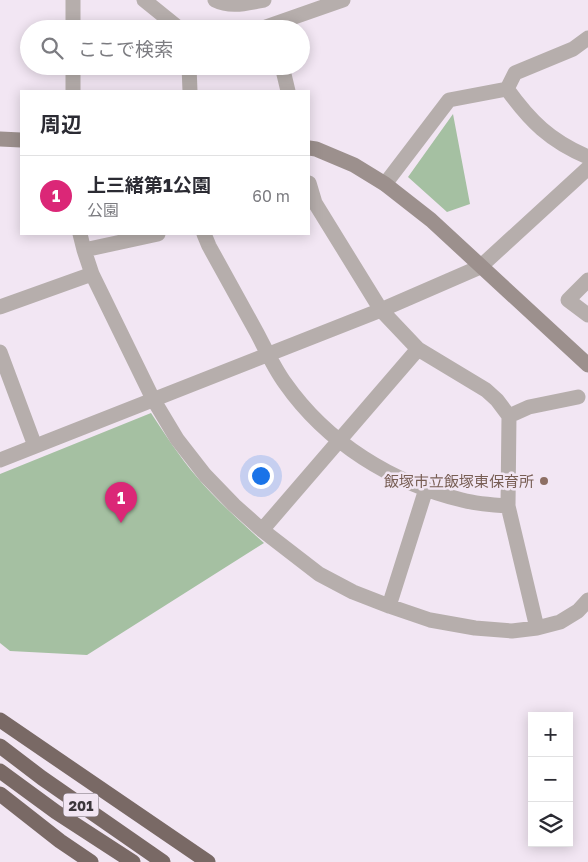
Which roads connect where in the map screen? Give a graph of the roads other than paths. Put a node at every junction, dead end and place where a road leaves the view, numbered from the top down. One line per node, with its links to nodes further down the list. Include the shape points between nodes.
1 (72, 0): 7 (street)
2 (144, 0): 8 (street)
3 (214, 0): 4 (street, via 239,5)
4 (264, 0)
5 (343, 0): 6 (street)
6 (326, 3): 9 (street)
7 (73, 20)
8 (169, 20)
9 (286, 20)
10 (588, 38): 14 (street, via 573,49 515,73)
11 (73, 75): 15 (street)
12 (189, 75): 16 (street)
13 (284, 75): 17 (street)
14 (507, 89): 21 (street, via 521,110 557,142); 23 (street, via 450,100)
15 (73, 90)
16 (190, 90)
17 (288, 90)
18 (0, 139): 19 (street)
19 (20, 140)
20 (310, 148): 23 (street, via 354,165)
21 (588, 157)
22 (586, 175): 29 (street)
23 (385, 184): 29 (street, via 431,220)
24 (310, 186): 33 (street, via 315,204)
25 (80, 235): 28 (street)
26 (153, 235): 28 (street)
27 (204, 235): 37 (street)
28 (84, 250): 30 (street)
29 (480, 266): 33 (street); 38 (street)
30 (92, 274): 32 (street); 40 (street)
31 (588, 280): 34 (street, via 568,300)
32 (0, 308)
33 (381, 310): 35 (street); 37 (street)
34 (588, 315)
35 (418, 349): 41 (street, via 486,390); 42 (street)
36 (0, 352): 43 (street)
37 (268, 354): 40 (street); 42 (street, via 303,406)
38 (588, 365)
39 (578, 397): 41 (street, via 529,407)
40 (153, 399): 43 (street); 47 (street, via 177,439 205,475)
41 (509, 416): 46 (street)
42 (339, 441): 45 (street, via 370,463); 47 (street)
43 (35, 446): 44 (street)
44 (0, 460)
45 (426, 489): 46 (street, via 463,500); 49 (street)
46 (508, 506): 50 (street)
47 (262, 530): 49 (street, via 320,574)
48 (588, 600): 50 (street, via 560,622)
49 (389, 606): 50 (street, via 430,620 475,628 512,631)
50 (537, 628)
51 (0, 720): 58 (highway)
52 (0, 746): 57 (highway, 201)
53 (0, 771): 56 (highway, 201)
54 (0, 794): 55 (highway)
55 (92, 862)
56 (133, 862)
57 (163, 862)
58 (208, 862)

